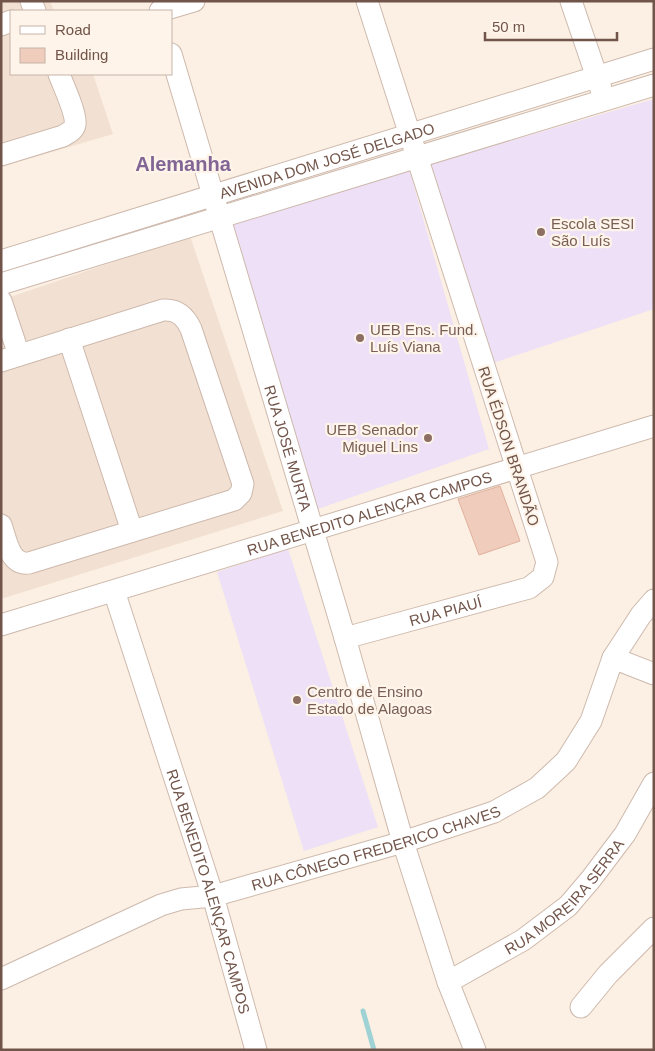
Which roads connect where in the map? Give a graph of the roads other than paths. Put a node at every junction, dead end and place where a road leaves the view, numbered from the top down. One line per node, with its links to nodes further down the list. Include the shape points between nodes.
1 (194, 1): 4 (street)
2 (366, 1): 11 (street, RUA ÉDSON BRANDÃO)
3 (571, 1): 8 (street)
4 (163, 10)
5 (172, 57): 14 (street, RUA JOSÉ MURTA)
6 (654, 59): 8 (street, AVENIDA DOM JOSÉ DELGADO)
7 (58, 75): 12 (street, via 73,113 75,122 72,130 64,136)
8 (597, 77): 10 (street); 11 (street, AVENIDA DOM JOSÉ DELGADO)
9 (654, 85): 10 (street, AVENIDA DOM JOSÉ DELGADO)
10 (604, 100): 13 (street, AVENIDA DOM JOSÉ DELGADO)
11 (409, 135): 13 (street, RUA ÉDSON BRANDÃO); 14 (street, AVENIDA DOM JOSÉ DELGADO)
12 (1, 155)
13 (417, 157): 15 (street, AVENIDA DOM JOSÉ DELGADO); 22 (street, RUA ÉDSON BRANDÃO)
14 (213, 196): 15 (street, RUA JOSÉ MURTA); 16 (street, AVENIDA DOM JOSÉ DELGADO)
15 (219, 217): 17 (street, AVENIDA DOM JOSÉ DELGADO); 24 (street, RUA JOSÉ MURTA)
16 (1, 261)
17 (1, 284)
18 (1, 301): 20 (street)
19 (69, 339): 20 (street); 25 (street); 25 (street, via 163,310 183,316 191,329 241,478 243,490 234,500)
20 (10, 358)
21 (654, 426): 22 (street, RUA BENEDITO ALENÇAR CAMPOS)
22 (516, 468): 24 (street, RUA BENEDITO ALENÇAR CAMPOS); 26 (street, RUA ÉDSON BRANDÃO, via 546,562)
23 (1, 525): 25 (street, via 12,555 24,564)
24 (314, 530): 27 (street, RUA BENEDITO ALENÇAR CAMPOS); 30 (street, RUA JOSÉ MURTA)
25 (132, 531)
26 (543, 577): 30 (street, RUA PIAUÍ, via 529,588)
27 (114, 591): 29 (street, RUA BENEDITO ALENÇAR CAMPOS); 35 (street, RUA BENEDITO ALENÇAR CAMPOS)
28 (654, 600): 31 (street, RUA CÔNEGO FREDERICO CHAVES, via 641,614)
29 (1, 626)
30 (345, 638): 34 (street, RUA JOSÉ MURTA)
31 (613, 658): 32 (street); 34 (street, RUA CÔNEGO FREDERICO CHAVES, via 590,721 566,761 537,788 494,812)
32 (654, 674)
33 (654, 783): 38 (street, RUA MOREIRA SERRA, via 625,834 568,906 523,940)
34 (403, 842): 35 (street, RUA CÔNEGO FREDERICO CHAVES); 38 (street, RUA JOSÉ MURTA)
35 (214, 896): 37 (street, RUA CÔNEGO FREDERICO CHAVES, via 181,899 161,905); 40 (street, RUA BENEDITO ALENÇAR CAMPOS)
36 (654, 928): 39 (street, via 608,974)
37 (1, 978)
38 (448, 982): 41 (street, RUA JOSÉ MURTA)
39 (581, 1007)
40 (256, 1050)
41 (475, 1050)

